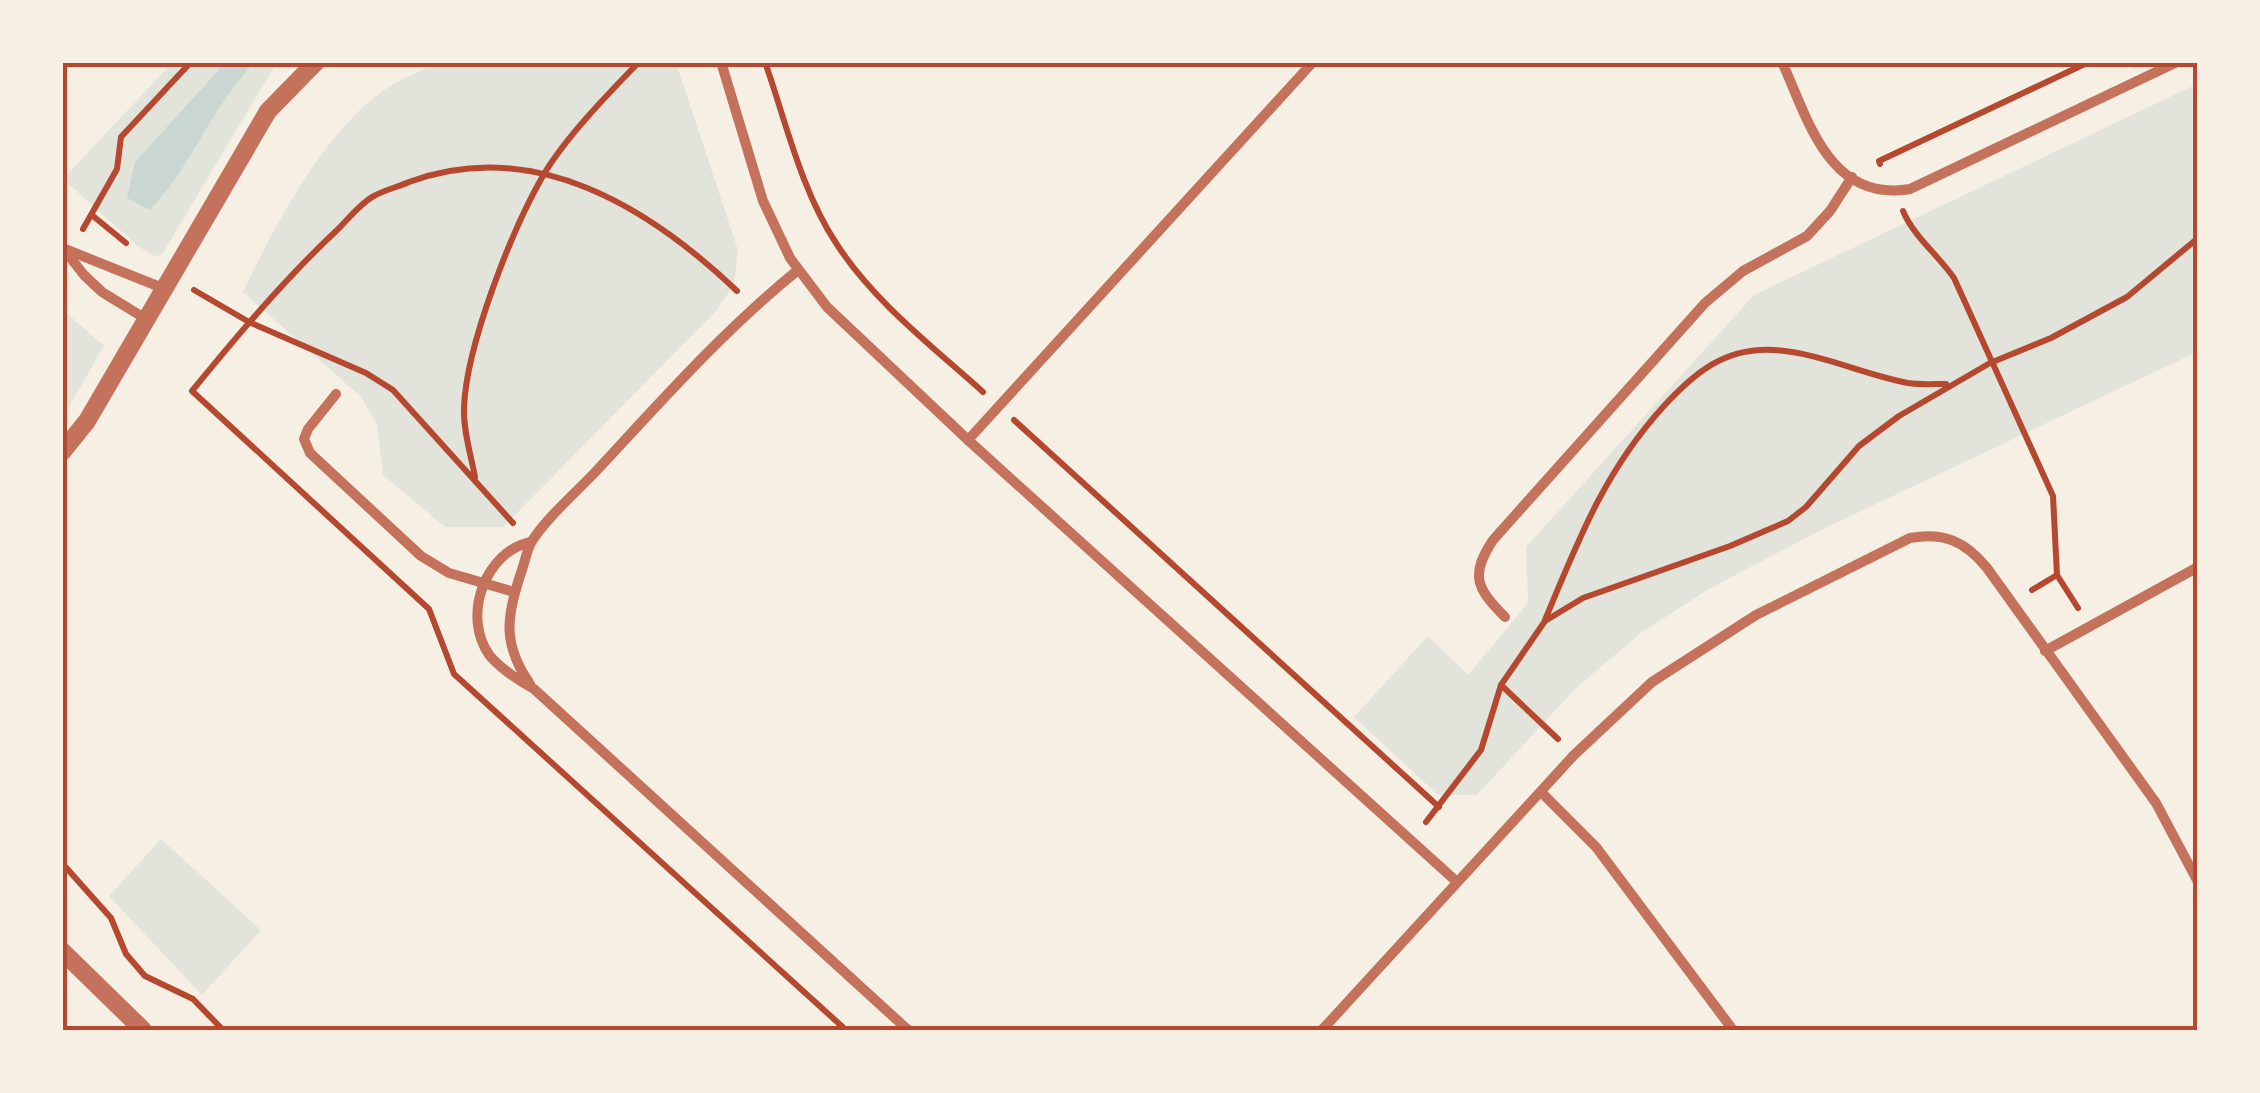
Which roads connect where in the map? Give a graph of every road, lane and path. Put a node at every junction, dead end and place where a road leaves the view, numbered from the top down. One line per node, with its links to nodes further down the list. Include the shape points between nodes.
1 (190, 62): 13 (path, via 121,136 117,169)
2 (316, 62): 17 (street, via 268,111)
3 (639, 62): 10 (path)
4 (720, 62): 16 (street, via 763,201)
5 (765, 62): 24 (path, via 806,182 834,240 895,312)
6 (1313, 62): 24 (street)
7 (1782, 62): 11 (street, via 1816,143)
8 (2089, 62): 12 (path, via 1879,161)
9 (2177, 62): 12 (street)
10 (544, 173): 18 (path, via 611,199 671,233); 20 (path, via 442,170 373,196); 27 (path, via 476,341 464,409)
11 (1852, 177): 12 (street); 32 (street, via 1808,236 1744,271 1705,304 1492,540 1477,575)
12 (1895, 192): 21 (path, via 1906,218 1954,278)
13 (93, 216): 15 (path); 17 (path)
14 (2198, 238): 21 (path, via 2127,297)
15 (64, 248): 17 (street); 19 (street, via 102,292)
16 (798, 270): 18 (street); 25 (street, via 827,307)
17 (168, 282): 19 (street); 20 (path)
18 (753, 307): 28 (street)
19 (146, 319): 26 (street)
20 (249, 322): 27 (path, via 393,390)
21 (1990, 363): 22 (path); 34 (path, via 2053,496 2057,576)
22 (1950, 384): 33 (path, via 1858,446 1788,521 1583,598); 33 (path, via 1910,383 1771,350 1713,361 1684,384 1622,456)
23 (336, 394): 30 (street, via 308,428 310,453 422,556)
24 (999, 406): 25 (street); 40 (path)
25 (968, 440): 41 (street)
26 (62, 452)
27 (475, 478): 28 (path)
28 (531, 542): 30 (street, via 515,545); 31 (street)
29 (2198, 568): 34 (street)
30 (484, 583): 31 (street); 37 (street, via 478,632 489,654)
31 (514, 592): 37 (street, via 510,644)
32 (1504, 618)
33 (1545, 621): 36 (path)
34 (2090, 626): 35 (street)
35 (2046, 651): 38 (street, via 1974,553 1950,537 1910,538 1756,615 1652,682); 44 (street, via 2156,802)
36 (1501, 685): 38 (path); 40 (path, via 1480,750)
37 (534, 689): 48 (street)
38 (1574, 755): 39 (street)
39 (1541, 792): 43 (street); 50 (street, via 1596,848)
40 (1439, 806): 41 (path)
41 (1411, 840): 43 (street)
42 (62, 863): 47 (path, via 111,918 126,954 145,976 193,999)
43 (1457, 882): 49 (street)
44 (2198, 882)
45 (62, 951): 46 (street)
46 (143, 1030)
47 (223, 1030)
48 (908, 1030)
49 (1322, 1030)
50 (1733, 1030)

